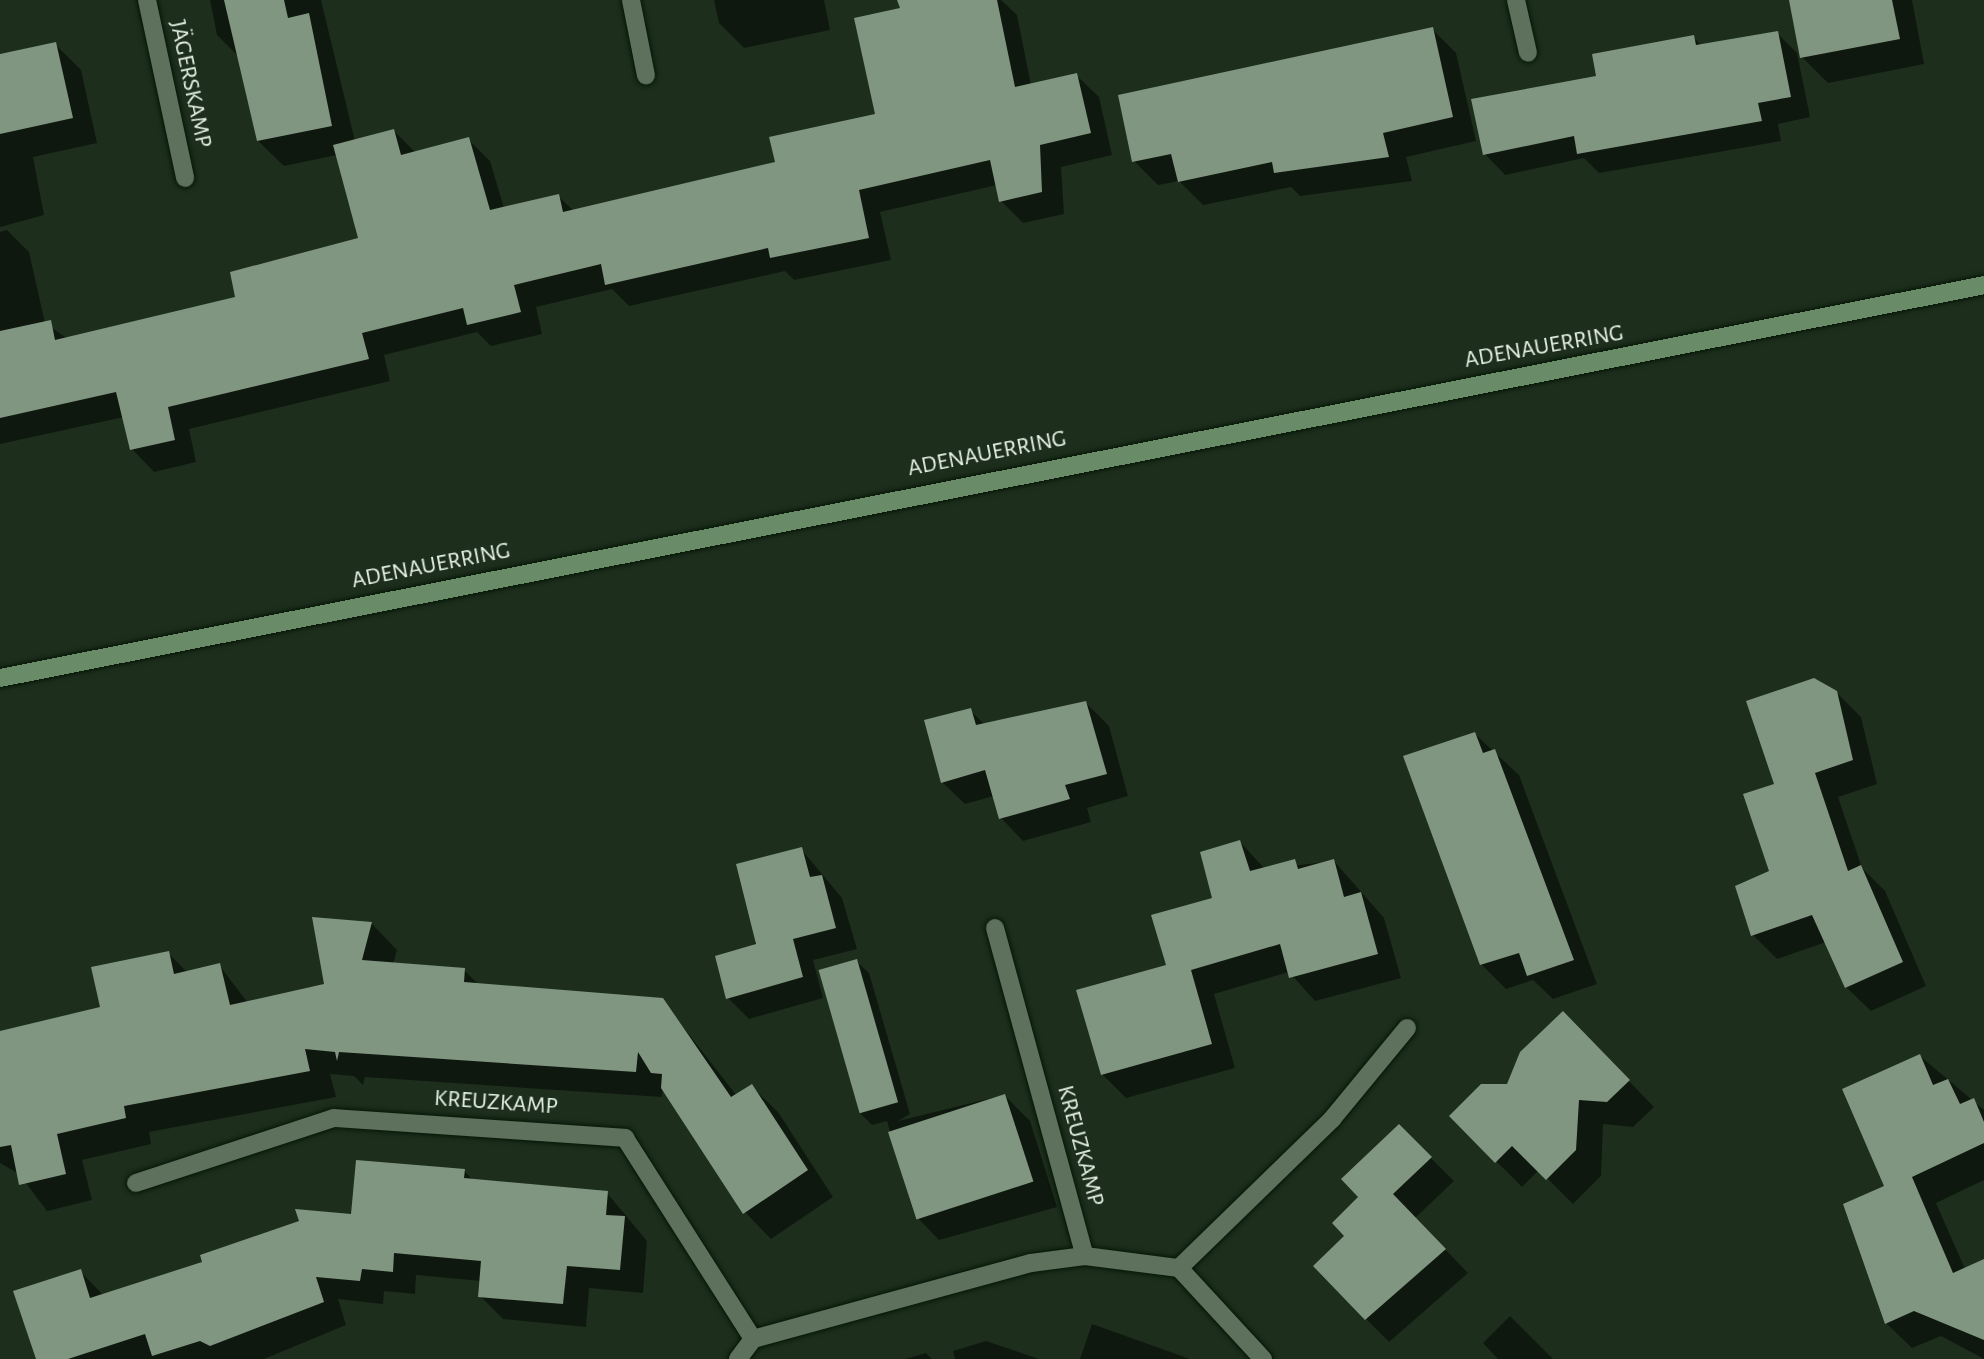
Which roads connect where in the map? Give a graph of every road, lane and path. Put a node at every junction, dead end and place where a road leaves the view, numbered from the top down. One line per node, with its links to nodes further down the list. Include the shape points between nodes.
1 (147, 0): 6 (street, JÄGERSKAMP)
2 (631, 0): 5 (street)
3 (1516, 0): 4 (street)
4 (1528, 53)
5 (646, 75)
6 (184, 178)
7 (1984, 285): 8 (main road, ADENAUERRING)
8 (0, 678)
9 (995, 928): 12 (street, KREUZKAMP)
10 (1407, 1028): 13 (street, via 1332,1119)
11 (136, 1183): 14 (street, KREUZKAMP, via 334,1118 625,1138)
12 (1085, 1256): 13 (street); 14 (street, via 1031,1263)
13 (1180, 1268): 16 (street)
14 (752, 1339): 15 (street)
15 (738, 1359)
16 (1263, 1359)

